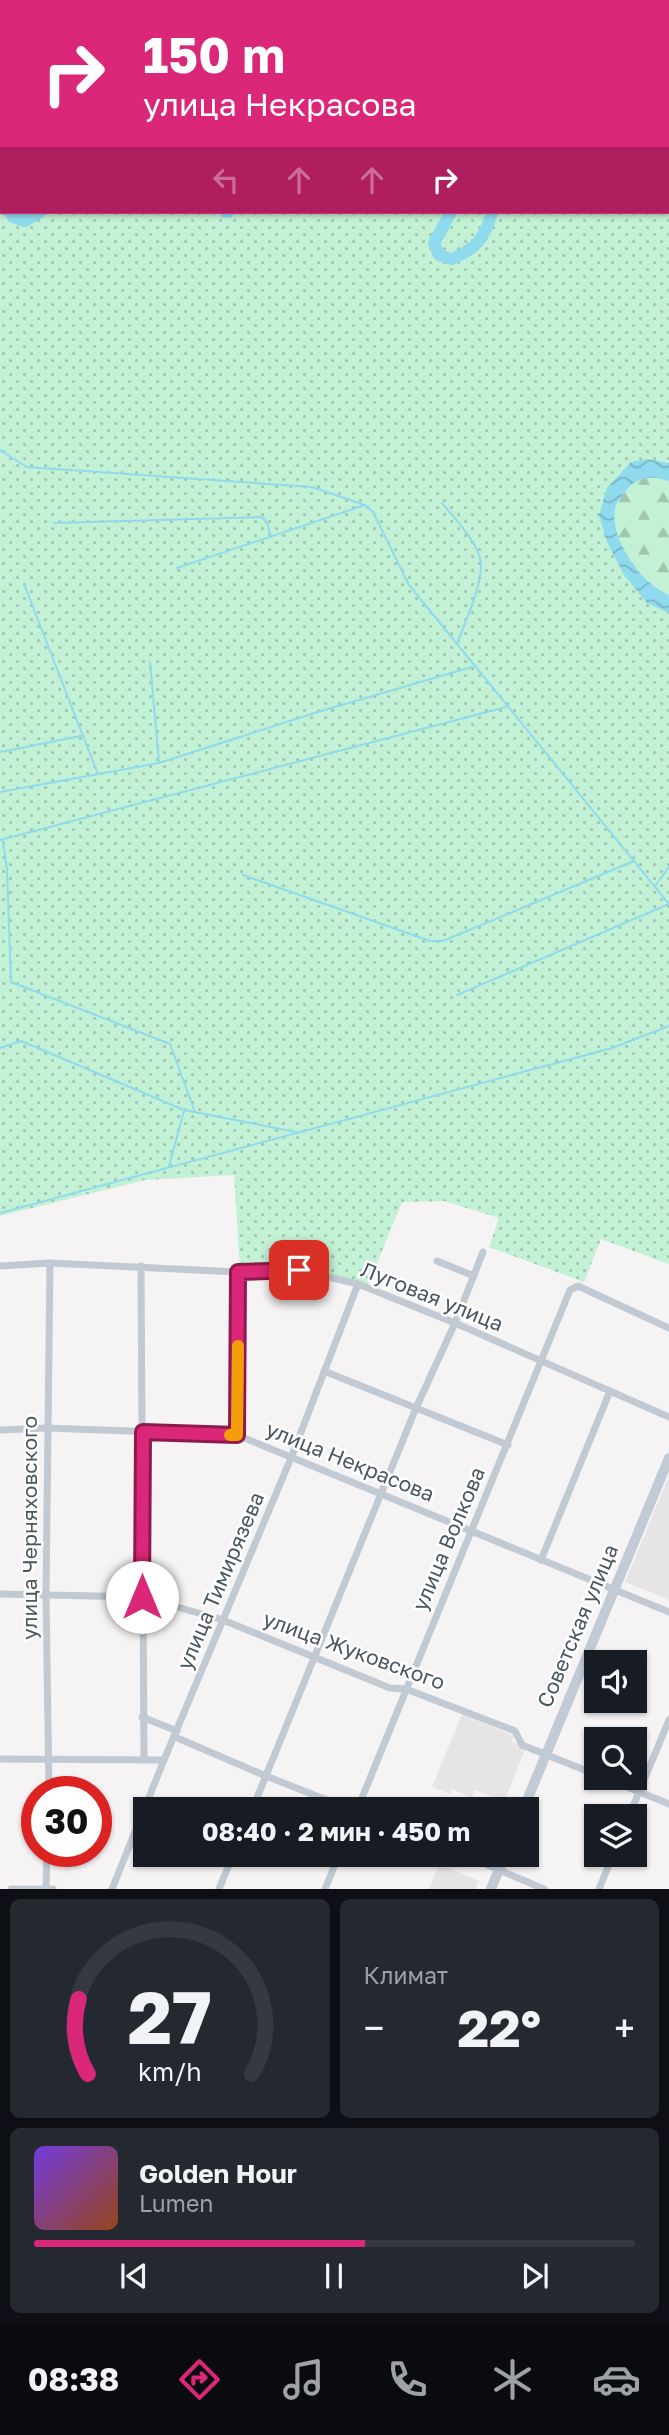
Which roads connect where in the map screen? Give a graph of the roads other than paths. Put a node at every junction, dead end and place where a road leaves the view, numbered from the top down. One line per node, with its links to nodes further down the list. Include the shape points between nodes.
1 (483, 1252): 7 (street)
2 (437, 1261): 7 (street)
3 (50, 1263): 4 (street, Луговая улица); 5 (street, Луговая улица); 16 (street, улица Черняховского)
4 (0, 1266)
5 (141, 1266): 6 (street, Луговая улица); 18 (street)
6 (238, 1272): 8 (street, Луговая улица, via 299,1270); 19 (street)
7 (474, 1276): 9 (street)
8 (358, 1284): 9 (street, Луговая улица); 12 (street, улица Тимирязева)
9 (455, 1323): 11 (street, Луговая улица); 14 (street)
10 (669, 1328): 11 (street, улица Волкова, via 578,1286 570,1290)
11 (542, 1361): 13 (street, Луговая улица); 20 (street, улица Волкова)
12 (324, 1371): 14 (street); 21 (street, улица Тимирязева)
13 (610, 1391): 15 (street, Луговая улица); 25 (street)
14 (416, 1408): 20 (street); 23 (street)
15 (669, 1416)
16 (47, 1428): 17 (street, улица Некрасова); 18 (street, улица Некрасова); 28 (street, улица Черняховского)
17 (0, 1430)
18 (143, 1432): 19 (street, улица Некрасова); 29 (street)
19 (237, 1435): 21 (street, улица Некрасова)
20 (508, 1446): 24 (street, улица Волкова)
21 (291, 1458): 23 (street, улица Некрасова); 31 (street, улица Тимирязева)
22 (669, 1458): 26 (street, Советская улица)
23 (381, 1493): 24 (street, улица Некрасова); 32 (street)
24 (470, 1531): 25 (street, улица Некрасова); 33 (street, улица Волкова)
25 (541, 1560): 26 (street, улица Некрасова)
26 (615, 1591): 30 (street, улица Некрасова); 37 (street, Советская улица)
27 (0, 1594): 28 (street, улица Жуковского)
28 (47, 1595): 29 (street, улица Жуковского); 38 (street, улица Черняховского)
29 (142, 1597): 31 (street, улица Жуковского); 34 (street)
30 (669, 1612)
31 (223, 1620): 32 (street, улица Жуковского); 36 (street, улица Тимирязева)
32 (314, 1656): 33 (street, улица Жуковского, via 390,1688); 44 (street)
33 (406, 1689): 37 (street, улица Жуковского, via 515,1731 522,1745); 49 (street, улица Волкова)
34 (142, 1717): 36 (street); 40 (street)
35 (669, 1720): 46 (street)
36 (176, 1734): 41 (street, улица Тимирязева); 44 (street)
37 (545, 1754): 42 (street, улица Жуковского); 50 (street, Советская улица)
38 (50, 1758): 39 (street); 40 (street); 43 (street, улица Черняховского)
39 (0, 1759)
40 (144, 1759): 41 (street)
41 (164, 1760): 61 (street, улица Тимирязева)
42 (584, 1770)
43 (49, 1776)
44 (266, 1776): 47 (street); 48 (street)
45 (634, 1790): 46 (street)
46 (639, 1792): 51 (street); 52 (street)
47 (257, 1797)
48 (320, 1797)
49 (360, 1797)
50 (528, 1797)
51 (634, 1804)
52 (669, 1804)
53 (48, 1867): 59 (street)
54 (228, 1867): 62 (street)
55 (334, 1867): 63 (street)
56 (494, 1867): 58 (street)
57 (608, 1867): 66 (street)
58 (499, 1869): 64 (street); 65 (street)
59 (50, 1888): 60 (street)
60 (11, 1889)
61 (112, 1889)
62 (219, 1889)
63 (325, 1889)
64 (491, 1889)
65 (544, 1889)
66 (599, 1889)

